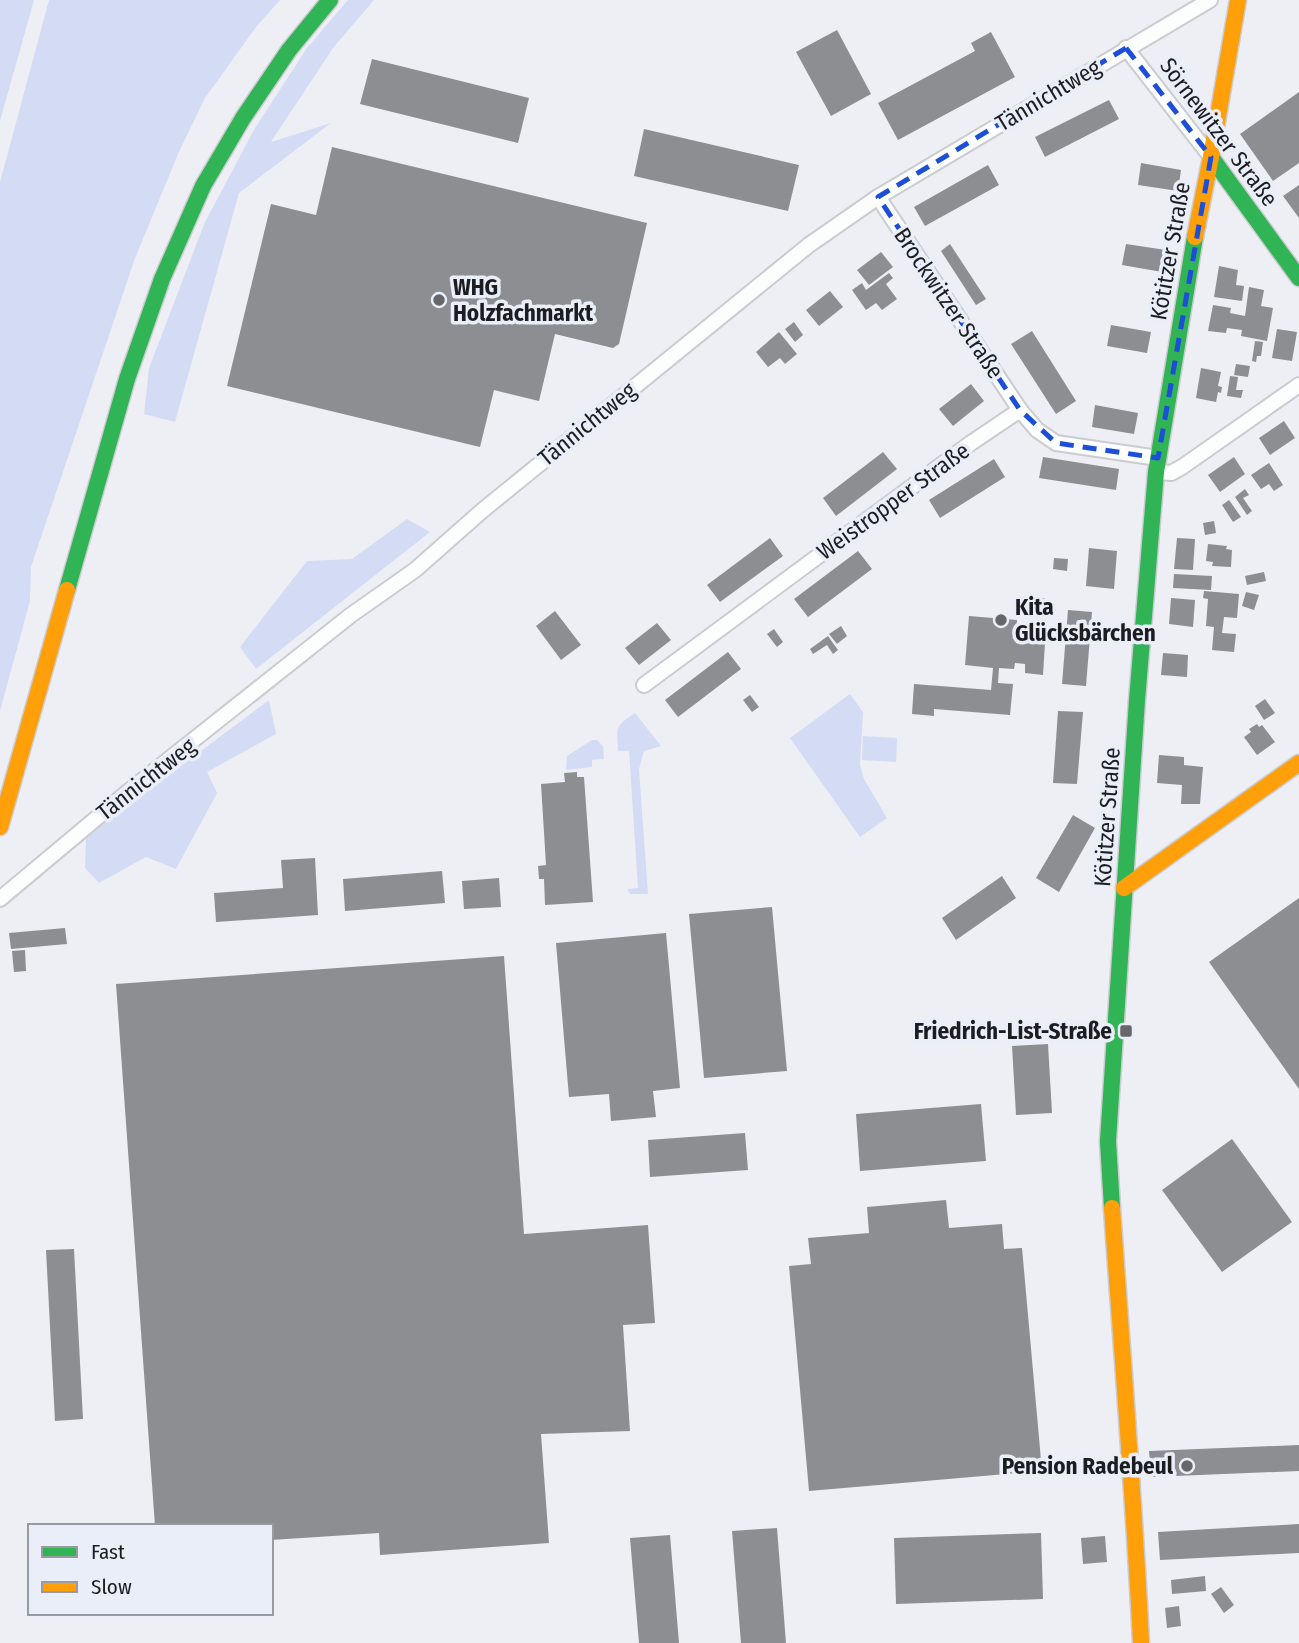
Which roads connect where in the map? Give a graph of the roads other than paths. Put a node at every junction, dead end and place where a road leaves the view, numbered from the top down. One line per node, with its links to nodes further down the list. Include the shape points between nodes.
1 (331, 0): 13 (street, via 289,50 243,118 203,186 162,279 127,379)
2 (1210, 0): 4 (street, Tännichtweg)
3 (1238, 0): 5 (street, Kötitzer Straße)
4 (1126, 48): 5 (street, Sörnewitzer Straße); 6 (street, Tännichtweg)
5 (1211, 157): 7 (street, Sörnewitzer Straße); 10 (street, Kötitzer Straße)
6 (878, 197): 9 (street, Brockwitzer Straße); 15 (street, Tännichtweg, via 809,245 483,509 415,570 351,615)
7 (1299, 278)
8 (1299, 385): 10 (street, via 1182,467 1171,473)
9 (1020, 410): 10 (street, via 1056,443); 11 (street, Weistropper Straße)
10 (1157, 465): 14 (street, Kötitzer Straße)
11 (644, 685)
12 (1299, 763): 14 (street)
13 (0, 827)
14 (1125, 888): 16 (street, Kötitzer Straße, via 1108,1141)
15 (0, 898)
16 (1141, 1643)

